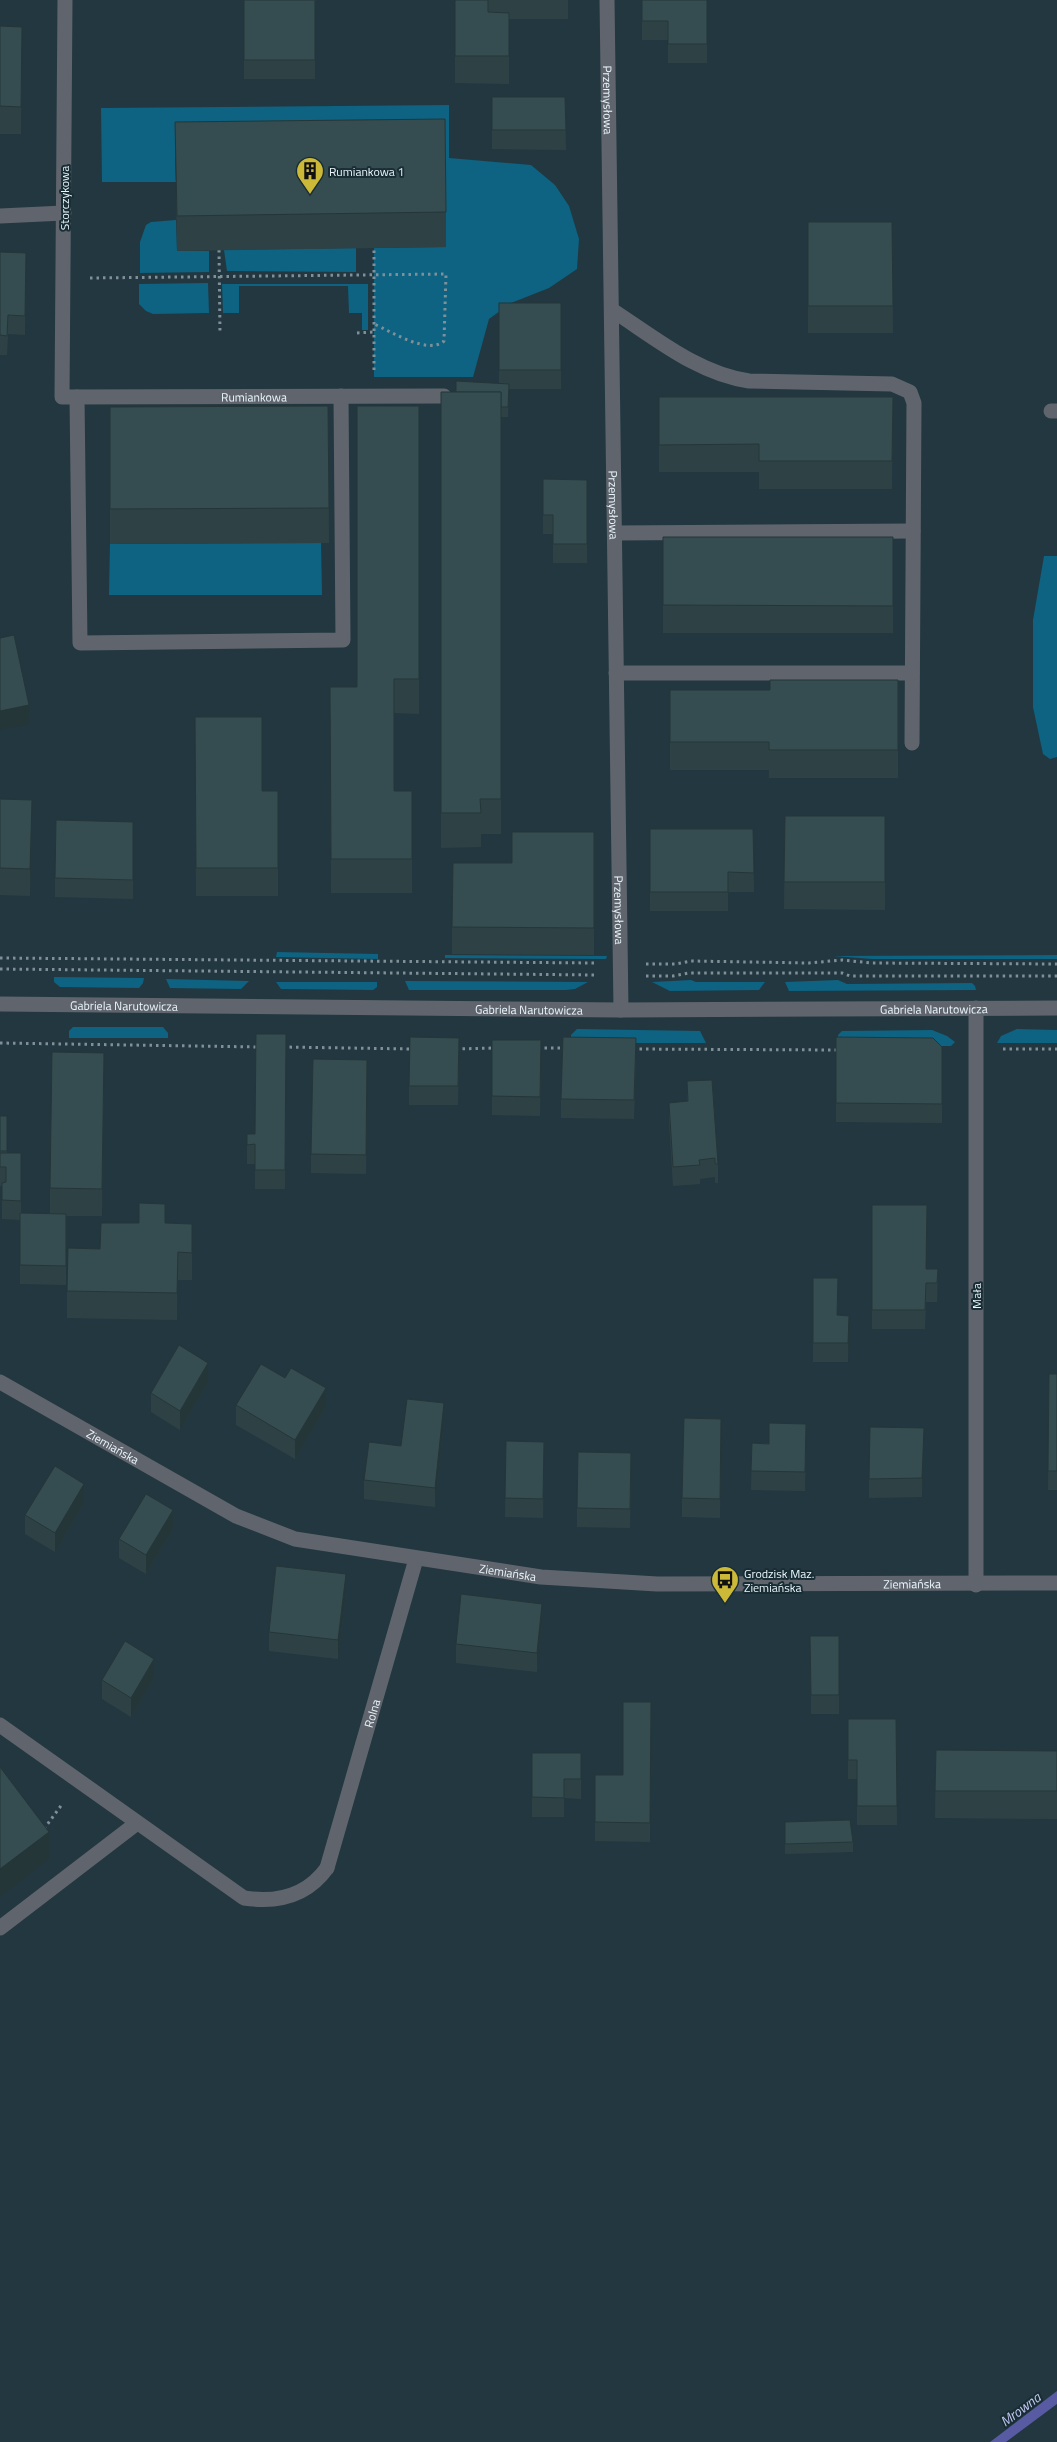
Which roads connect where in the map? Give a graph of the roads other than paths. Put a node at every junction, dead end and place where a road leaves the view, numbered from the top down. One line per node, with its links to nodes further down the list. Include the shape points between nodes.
1 (65, 0): 3 (street, Storczykowa)
2 (607, 0): 5 (street, Przemysłowa)
3 (64, 213): 4 (street); 8 (street, Storczykowa, via 63,279)
4 (0, 216)
5 (612, 310): 9 (street, via 700,366 727,378 892,384 910,392 914,403); 10 (street, Przemysłowa)
6 (341, 396): 7 (street, Rumiankowa); 8 (street, Rumiankowa); 8 (street, Storczykowa, via 343,640 80,643)
7 (444, 396)
8 (70, 397)
9 (913, 531): 10 (street); 12 (street)
10 (615, 533): 11 (street, Przemysłowa)
11 (616, 673): 12 (street); 17 (street, Przemysłowa)
12 (912, 673): 13 (street)
13 (912, 743)
14 (0, 1004): 17 (street, Gabriela Narutowicza)
15 (976, 1008): 16 (street, Gabriela Narutowicza); 17 (street, Gabriela Narutowicza); 21 (street, Mała)
16 (1057, 1008)
17 (621, 1010)
18 (0, 1382): 19 (street, Ziemiańska, via 236,1516 296,1539)
19 (416, 1559): 21 (street, Ziemiańska, via 541,1577 658,1584); 23 (street, Rolna, via 327,1868 316,1882 302,1891 263,1901 244,1898)
20 (1057, 1583): 21 (street, Ziemiańska)
21 (976, 1585)
22 (0, 1725): 23 (street)
23 (136, 1823): 24 (street)
24 (0, 1928)

